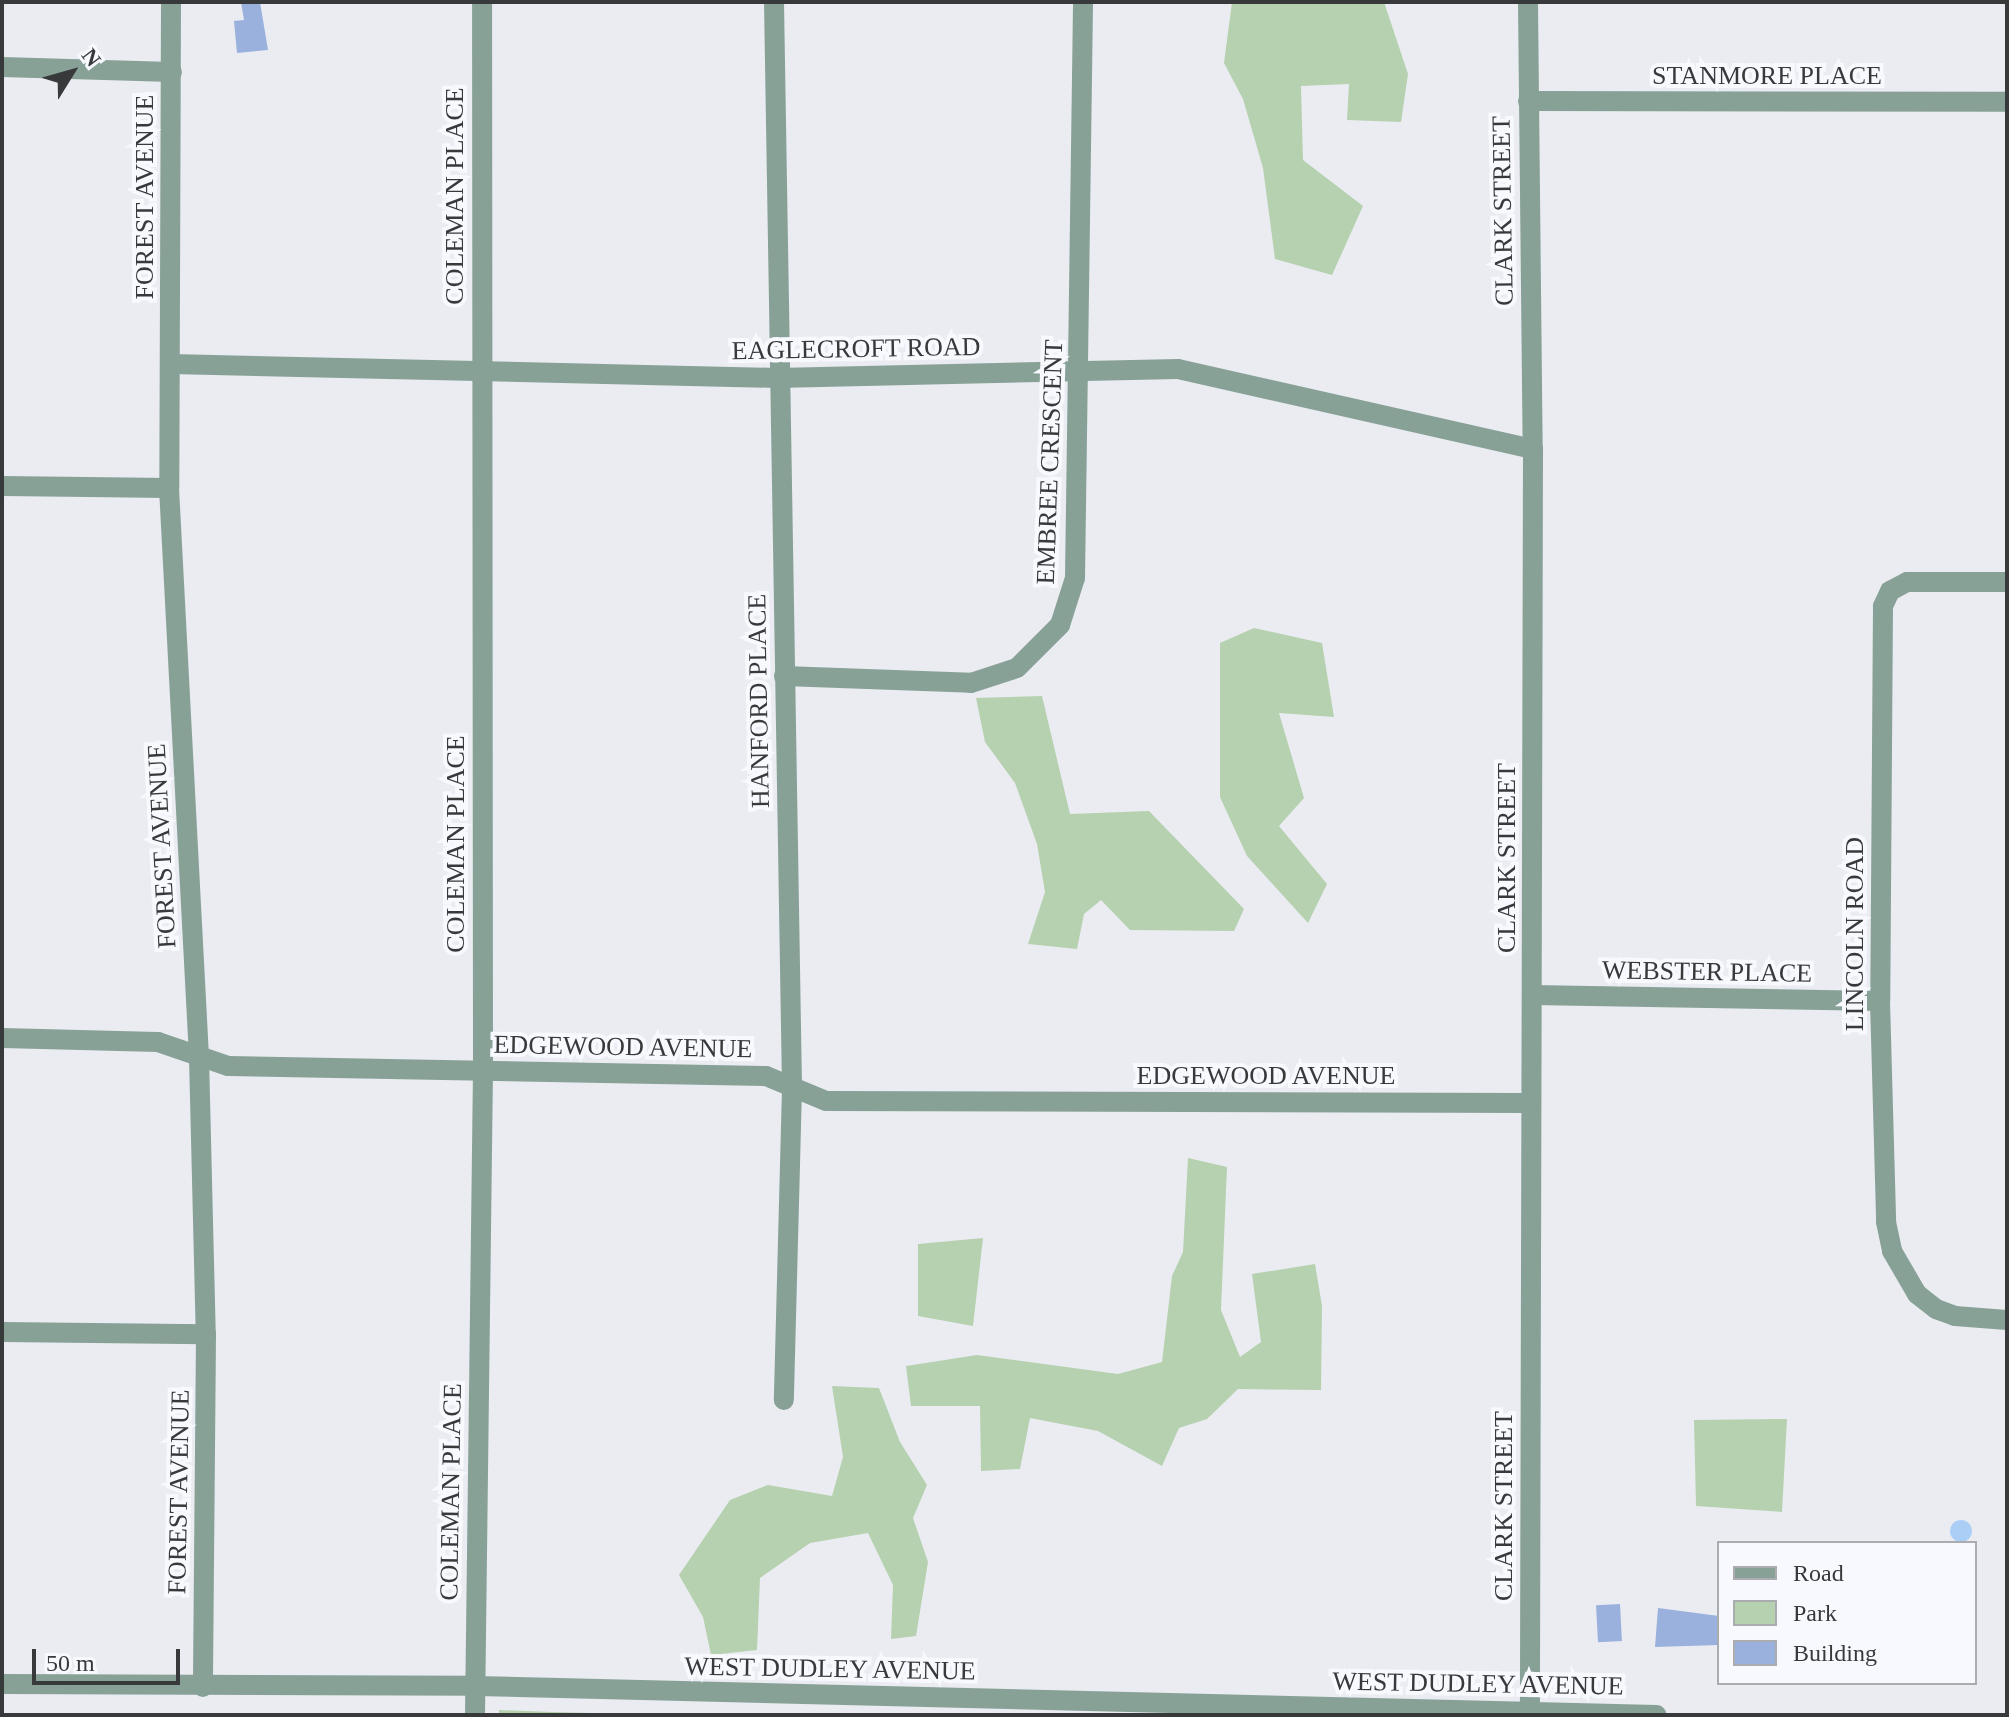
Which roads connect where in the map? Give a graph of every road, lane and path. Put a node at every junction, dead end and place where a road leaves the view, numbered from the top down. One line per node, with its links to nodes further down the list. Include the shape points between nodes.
1 (171, 2): 7 (street, FOREST AVENUE)
2 (482, 2): 11 (street, COLEMAN PLACE)
3 (774, 2): 13 (street, HANFORD PLACE)
4 (1083, 2): 12 (street, EMBREE CRESCENT)
5 (1528, 2): 8 (street, CLARK STREET)
6 (2, 67): 7 (street)
7 (172, 72): 10 (street, FOREST AVENUE)
8 (1528, 101): 9 (street, STANMORE PLACE); 14 (street, CLARK STREET)
9 (2007, 102)
10 (171, 364): 11 (street, EAGLECROFT ROAD); 16 (street, FOREST AVENUE)
11 (480, 370): 13 (street, EAGLECROFT ROAD); 23 (street, COLEMAN PLACE)
12 (1081, 372): 13 (street, EAGLECROFT ROAD); 14 (street, EAGLECROFT ROAD, via 1178,369 1211,374); 18 (street, EMBREE CRESCENT, via 1075,578 1065,613 1046,645 1017,668 971,683)
13 (777, 378): 18 (street, HANFORD PLACE)
14 (1533, 449): 19 (street, CLARK STREET)
15 (2, 486): 16 (street)
16 (169, 488): 22 (street, FOREST AVENUE)
17 (2007, 582): 20 (street, LINCOLN ROAD, via 1907,582 1890,591 1883,606)
18 (784, 676): 24 (street, HANFORD PLACE)
19 (1532, 995): 20 (street, WEBSTER PLACE); 25 (street, CLARK STREET)
20 (1880, 1001): 26 (street, LINCOLN ROAD, via 1886,1222 1892,1251 1917,1294 1936,1309 1955,1316)
21 (2, 1038): 22 (street, EDGEWOOD AVENUE, via 158,1042)
22 (199, 1057): 23 (street, EDGEWOOD AVENUE, via 228,1066); 28 (street, FOREST AVENUE)
23 (483, 1070): 24 (street, EDGEWOOD AVENUE, via 766,1076); 31 (street, COLEMAN PLACE)
24 (792, 1088): 25 (street, EDGEWOOD AVENUE, via 826,1101); 29 (street, HANFORD PLACE)
25 (1530, 1103): 33 (street, CLARK STREET)
26 (2007, 1320)
27 (2, 1332): 28 (street)
28 (206, 1334): 32 (street, FOREST AVENUE)
29 (784, 1400)
30 (2, 1684): 32 (street, WEST DUDLEY AVENUE)
31 (475, 1686): 32 (street, WEST DUDLEY AVENUE); 33 (street, WEST DUDLEY AVENUE); 34 (street, COLEMAN PLACE)
32 (203, 1687)
33 (1530, 1713): 35 (street, WEST DUDLEY AVENUE)
34 (475, 1715)
35 (1657, 1715)

